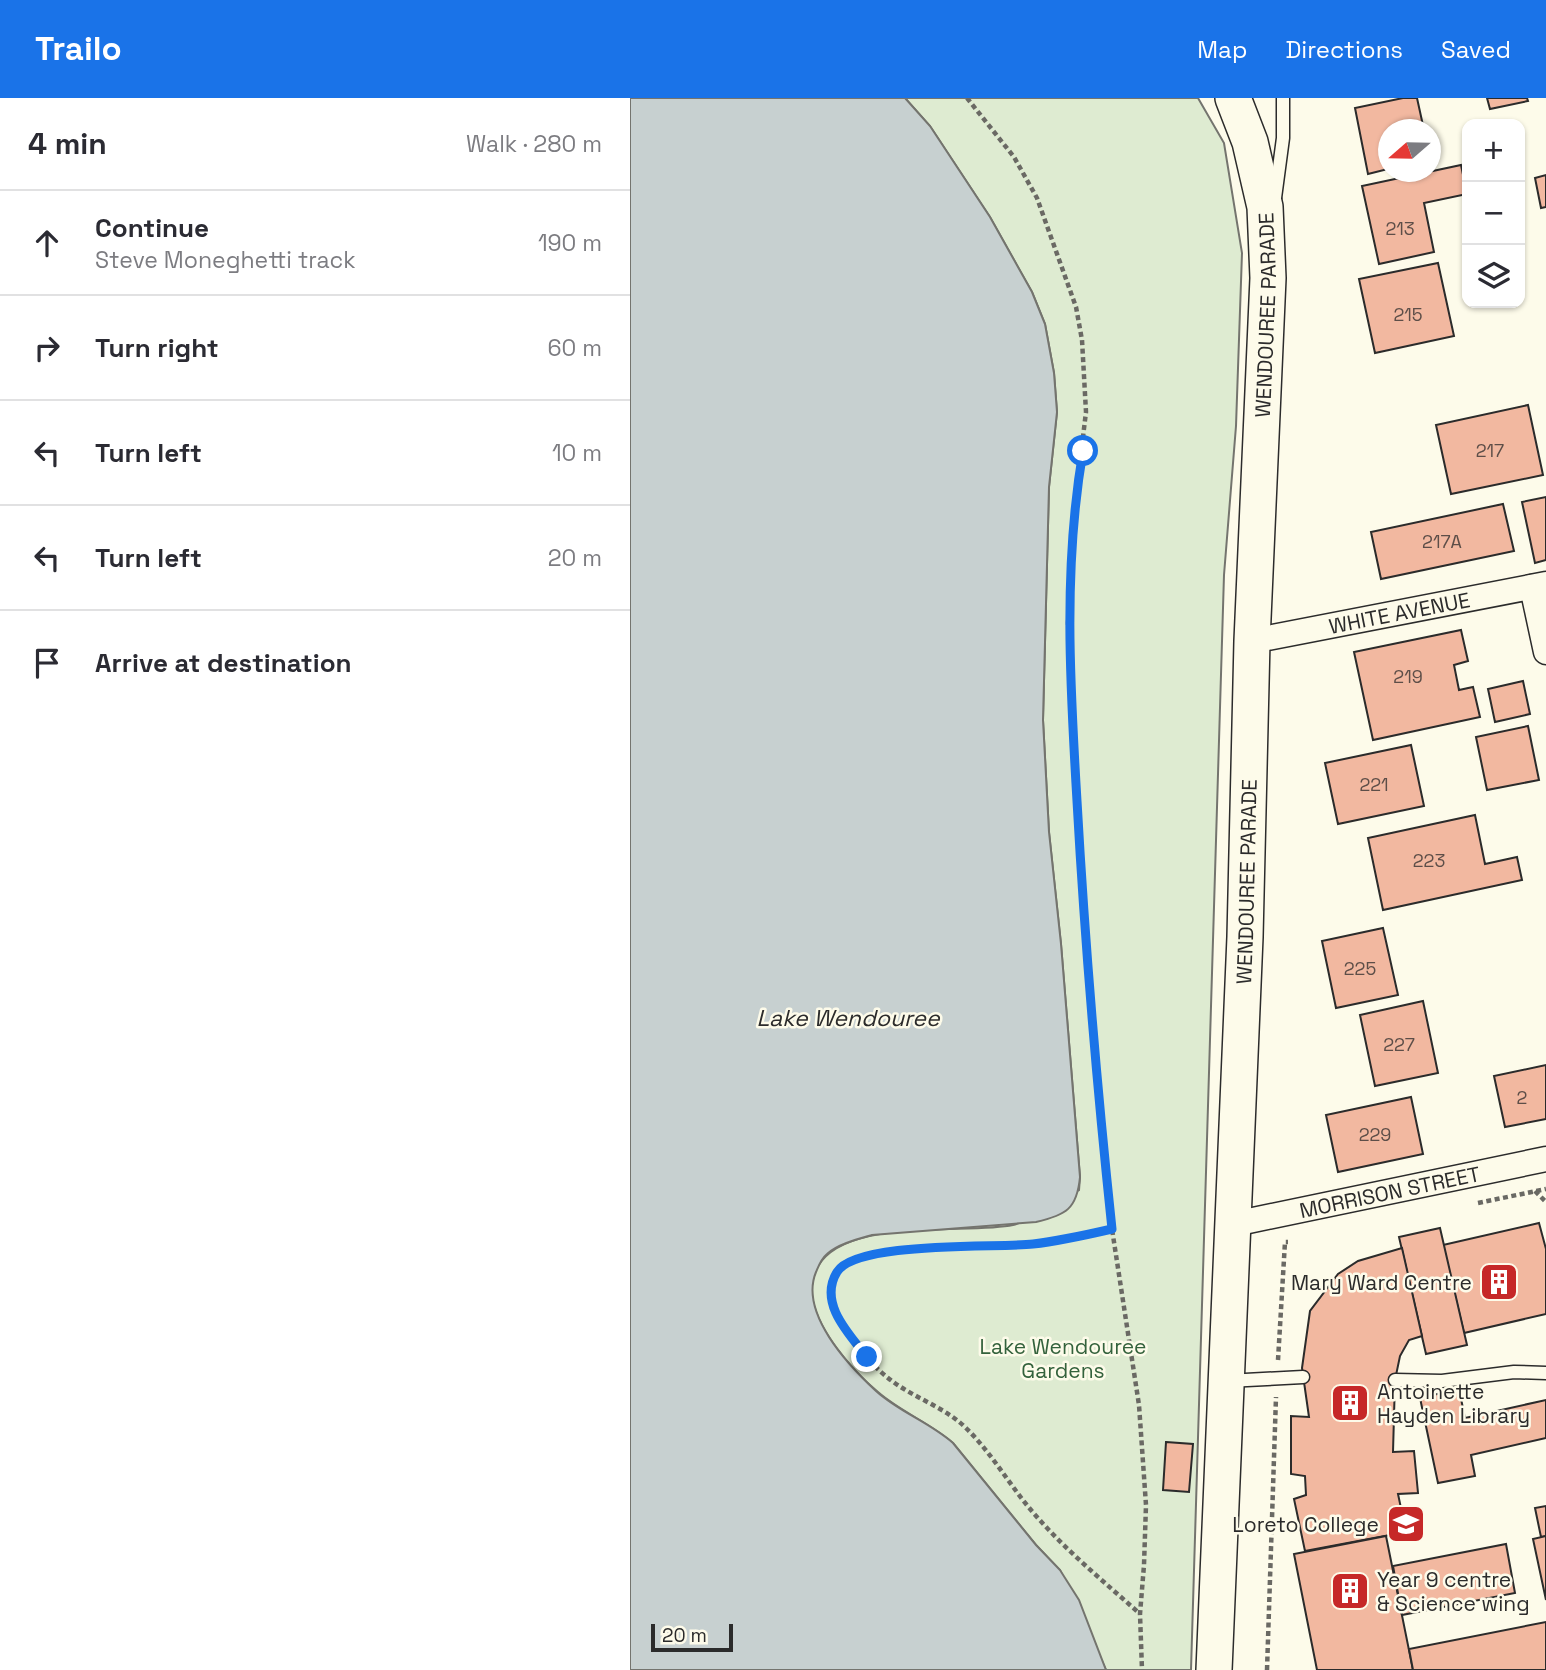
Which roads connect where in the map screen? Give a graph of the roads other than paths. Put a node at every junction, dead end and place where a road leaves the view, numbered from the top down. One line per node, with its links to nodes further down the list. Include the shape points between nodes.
1 (1233, 98): 3 (street, WENDOUREE PARADE, via 1258,173)
2 (1283, 98): 3 (lane, via 1283,138)
3 (1268, 243): 5 (street, WENDOUREE PARADE)
4 (1539, 585): 5 (street, WHITE AVENUE); 6 (street)
5 (1252, 641): 8 (street, WENDOUREE PARADE)
6 (1546, 652)
7 (1546, 1159): 8 (street, MORRISON STREET)
8 (1234, 1224): 12 (street, WENDOUREE PARADE)
9 (1546, 1373): 11 (lane)
10 (1303, 1377): 12 (lane)
11 (1395, 1380)
12 (1227, 1381): 13 (street, WENDOUREE PARADE)
13 (1214, 1670)

